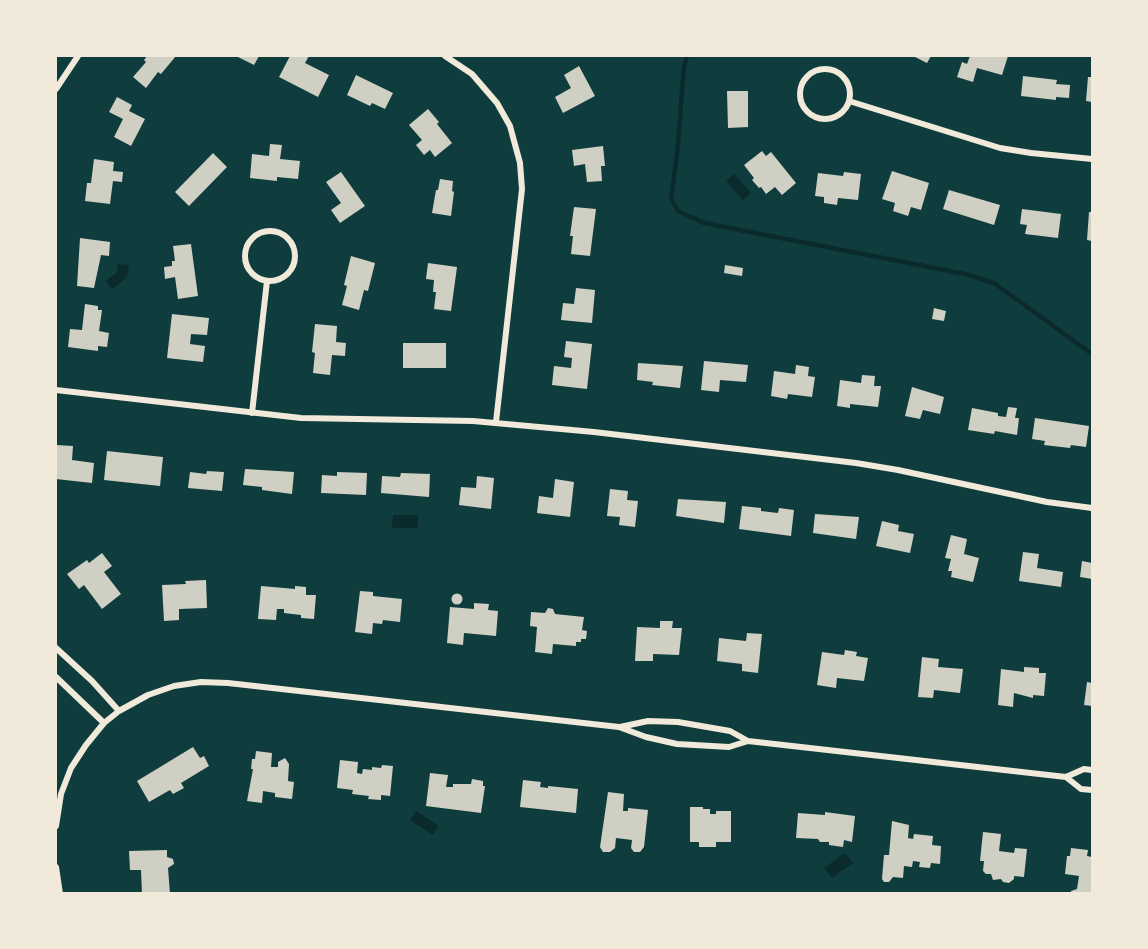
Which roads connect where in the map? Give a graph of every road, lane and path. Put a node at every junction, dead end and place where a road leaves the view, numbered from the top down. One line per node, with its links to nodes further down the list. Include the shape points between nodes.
1 (78, 56): 3 (street)
2 (445, 56): 9 (street, via 472,74 497,103 514,138 520,164 522,189)
3 (56, 89)
4 (849, 101): 4 (street, via 849,87 836,71 815,71 801,87 801,101 815,116 835,116); 5 (street, via 1000,148)
5 (1092, 159)
6 (267, 281): 6 (street, via 283,278 294,265 291,242 277,232 261,233 246,251 248,267 259,279); 8 (street)
7 (56, 390): 8 (street)
8 (252, 412): 9 (street, via 336,420)
9 (496, 422): 10 (street, via 856,463)
10 (1092, 508)
11 (56, 648): 13 (street)
12 (56, 677): 14 (street)
13 (119, 711): 14 (street); 15 (street, via 174,686 219,682)
14 (104, 723): 20 (street, via 71,768 61,794)
15 (619, 727): 16 (street, via 677,744 729,747); 16 (street, via 648,721 678,722 730,731)
16 (748, 741): 18 (street)
17 (1092, 770): 18 (street, via 1084,769)
18 (1066, 777): 19 (street, via 1081,789)
19 (1092, 790)
20 (56, 826)
21 (56, 867): 22 (street)
22 (60, 894)

